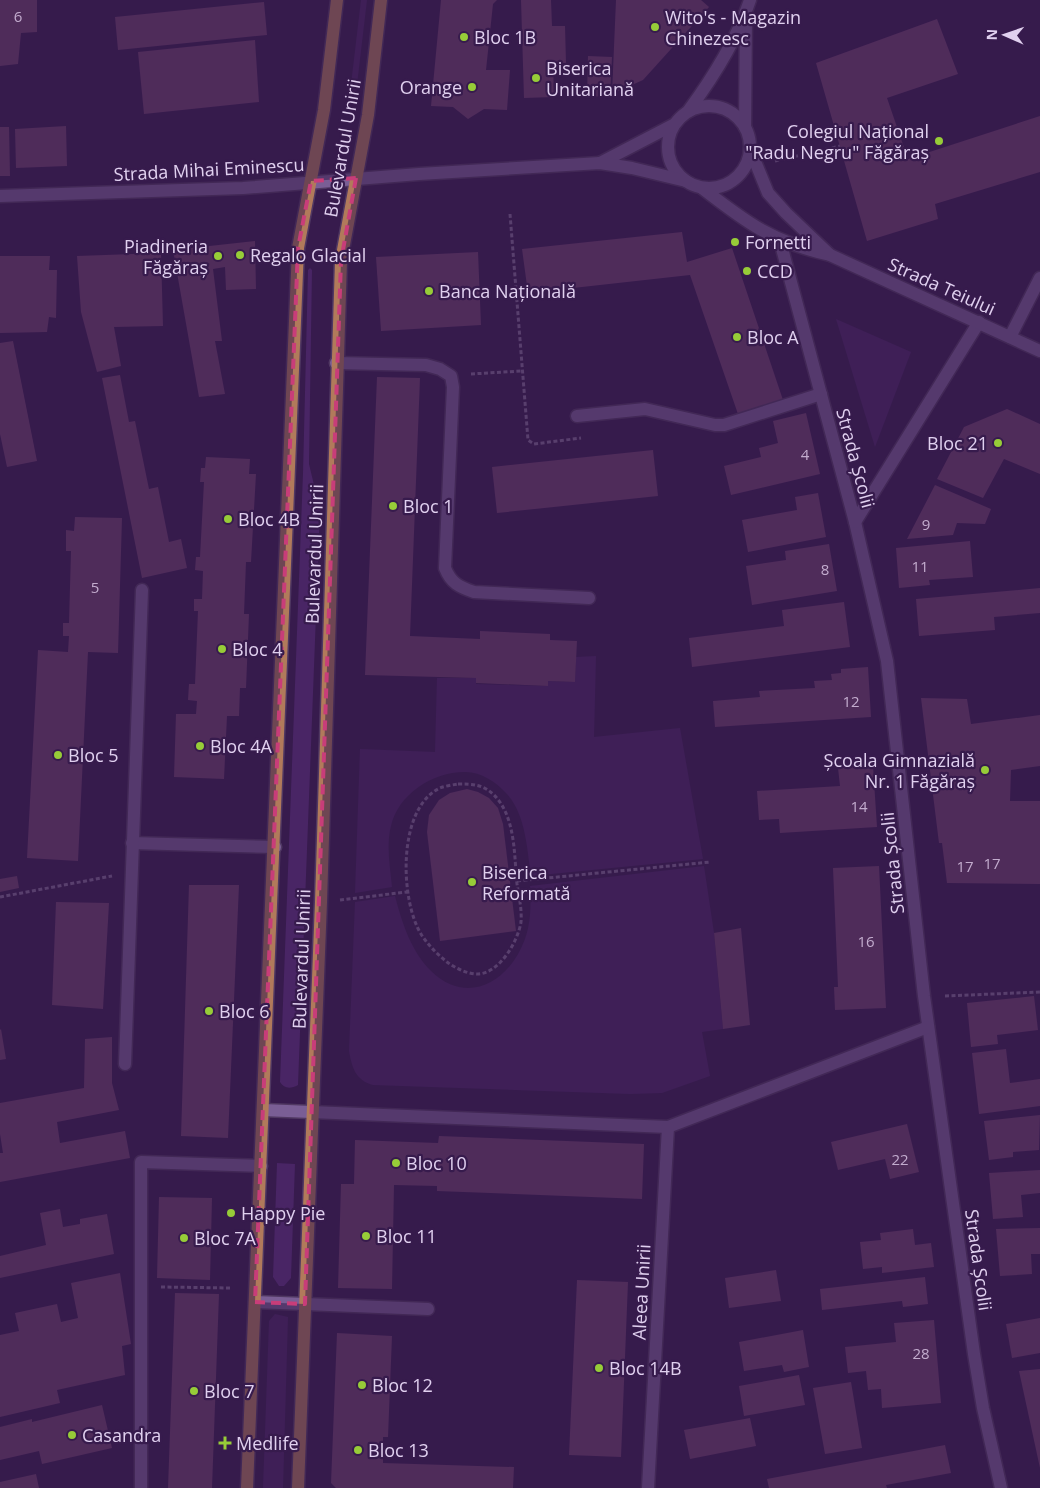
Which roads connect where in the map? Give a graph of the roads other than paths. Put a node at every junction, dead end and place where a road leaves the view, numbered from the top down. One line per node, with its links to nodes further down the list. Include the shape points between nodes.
1 (337, 0): 11 (main road, Bulevardul Unirii, via 324,110)
2 (381, 0): 10 (main road, Bulevardul Unirii, via 368,116)
3 (750, 0): 4 (street)
4 (746, 13): 5 (street, via 711,78); 7 (street)
5 (689, 110): 6 (street); 7 (street, via 714,105 727,109)
6 (673, 126): 9 (street, Strada Mihai Eminescu); 12 (street, via 668,144 670,162)
7 (746, 127): 8 (street)
8 (750, 149): 13 (street, via 742,172 732,181 720,187); 16 (street, via 768,193)
9 (600, 163): 10 (street, Strada Mihai Eminescu); 12 (street, Strada Mihai Eminescu)
10 (356, 178): 11 (street, Strada Mihai Eminescu); 21 (main road, Bulevardul Unirii, via 342,250)
11 (311, 181): 14 (street, Strada Mihai Eminescu, via 243,188); 28 (main road, Bulevardul Unirii, via 298,248)
12 (686, 181): 13 (street)
13 (702, 188): 15 (street, via 747,223)
14 (0, 196)
15 (780, 241): 16 (street); 22 (street, Strada Școlii)
16 (830, 255): 18 (street, Strada Teiului)
17 (1040, 278): 19 (street)
18 (979, 322): 19 (street, Strada Teiului); 24 (street)
19 (1010, 337): 20 (street, Strada Teiului)
20 (1040, 351)
21 (336, 363): 26 (street, via 426,365 450,376 453,387 445,568 450,580 474,592); 32 (main road, Bulevardul Unirii)
22 (821, 394): 23 (street, via 715,425 645,409); 24 (street, Strada Școlii)
23 (577, 416)
24 (855, 522): 29 (street, Strada Școlii, via 890,679)
25 (142, 590): 27 (street)
26 (589, 598)
27 (132, 842): 28 (street); 30 (street)
28 (275, 847): 31 (main road, Bulevardul Unirii)
29 (928, 1027): 33 (street); 42 (street, Strada Școlii, via 974,1354)
30 (125, 1064)
31 (263, 1110): 32 (street); 34 (main road, Bulevardul Unirii)
32 (312, 1112): 33 (street); 36 (main road, Bulevardul Unirii)
33 (668, 1127): 41 (street, Aleea Unirii)
34 (261, 1166): 35 (main road, Bulevardul Unirii); 38 (street, via 142,1162)
35 (255, 1302): 36 (street); 39 (main road, Bulevardul Unirii)
36 (305, 1304): 37 (street); 40 (main road, Bulevardul Unirii)
37 (428, 1309)
38 (141, 1488)
39 (247, 1488)
40 (298, 1488)
41 (648, 1488)
42 (1001, 1488)

